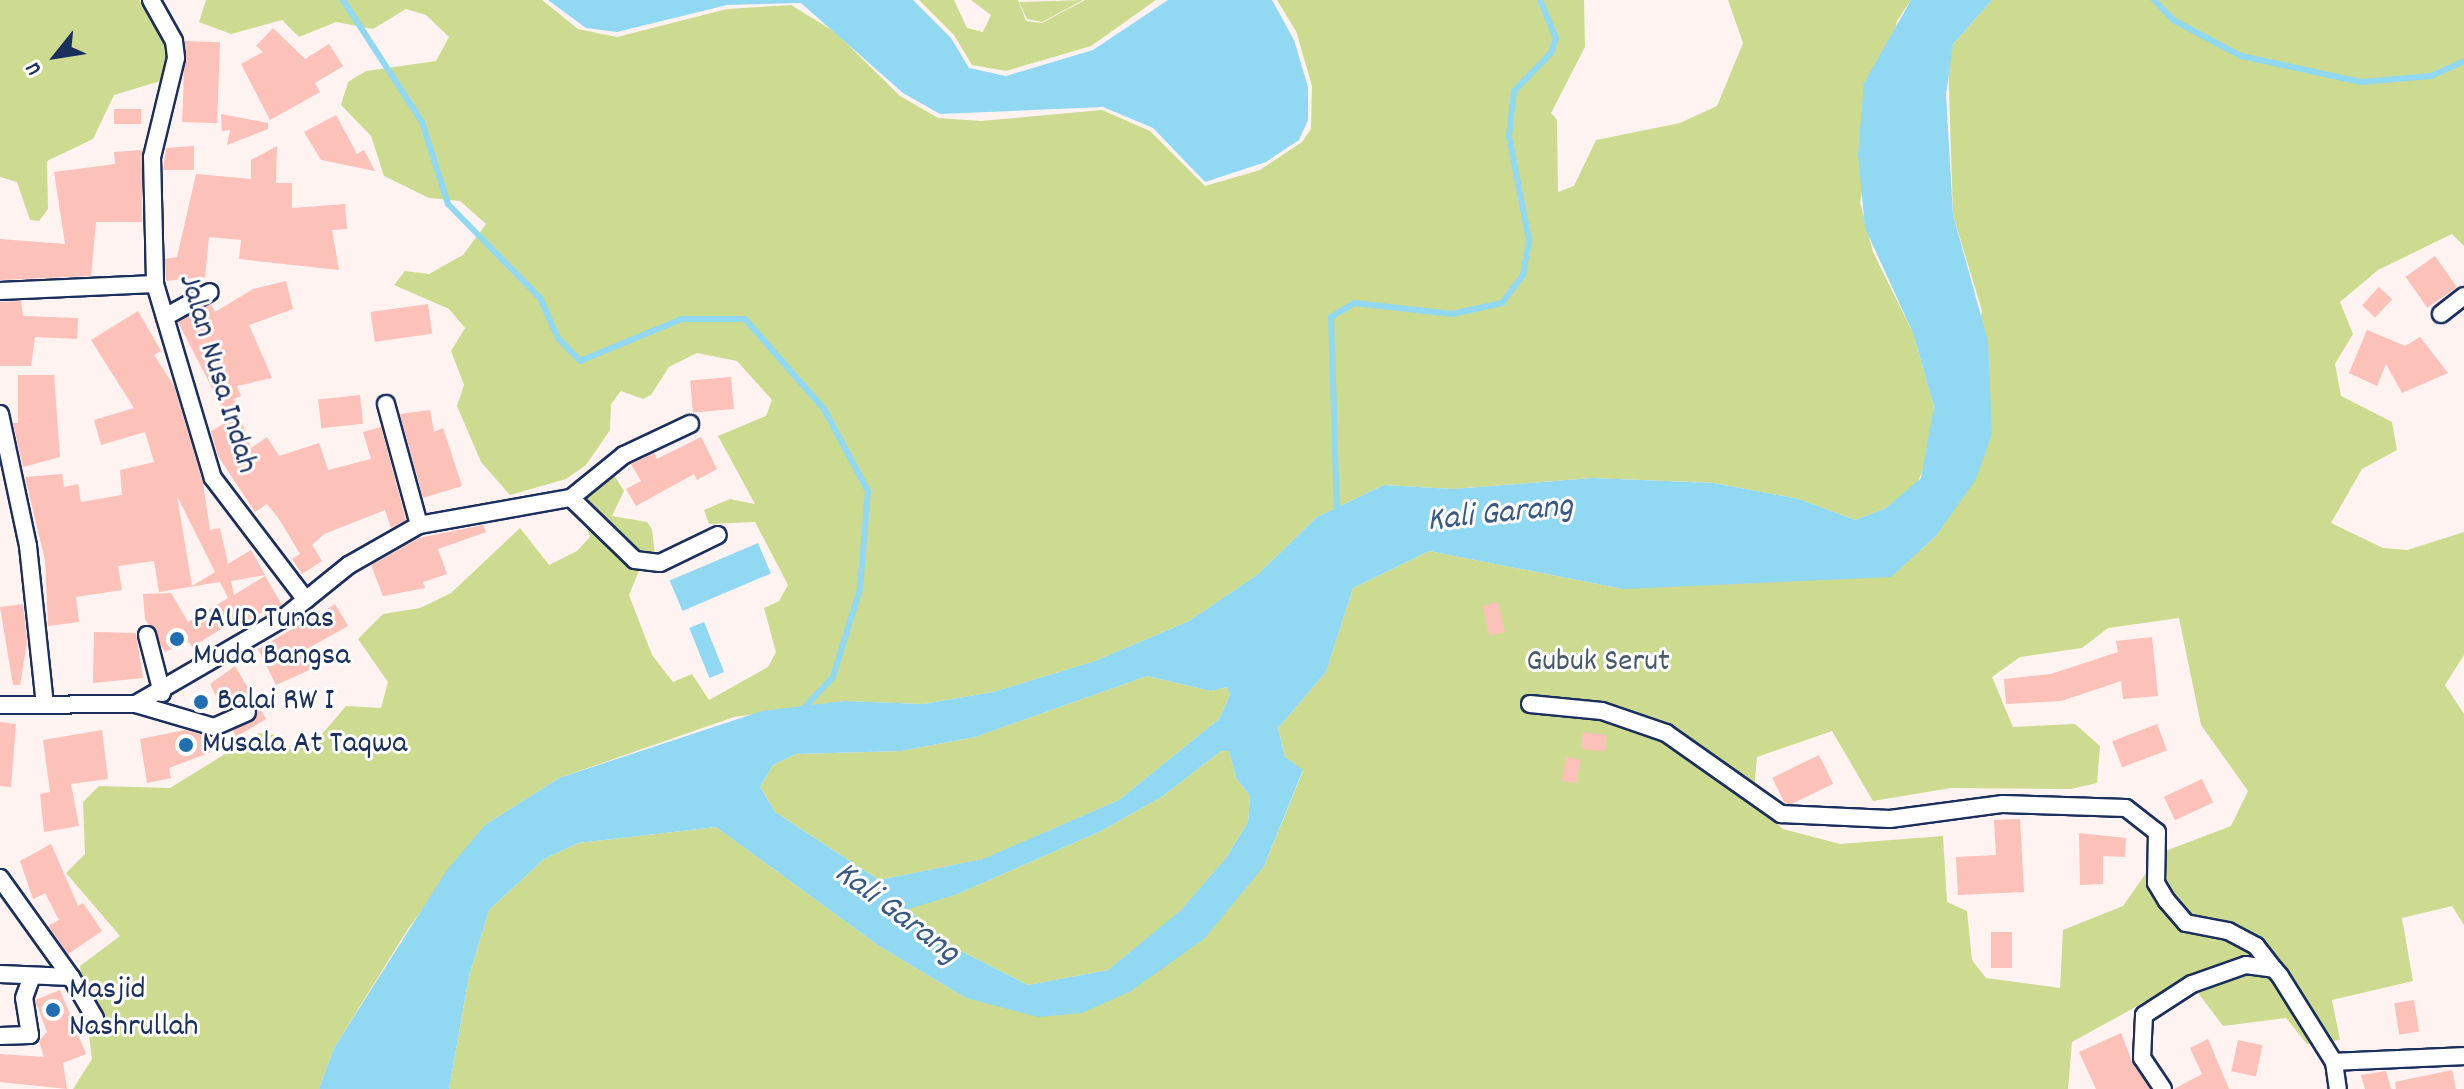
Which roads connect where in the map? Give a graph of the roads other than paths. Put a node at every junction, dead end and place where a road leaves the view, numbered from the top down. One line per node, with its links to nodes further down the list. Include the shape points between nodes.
1 (151, 0): 2 (street, Jalan Nusa Indah, via 174,41 176,58 153,144)
2 (155, 284): 3 (street); 7 (street, Jalan Nusa Indah)
3 (0, 291)
4 (210, 292): 7 (street)
5 (2464, 296): 6 (street)
6 (2441, 314)
7 (165, 317): 14 (street, Jalan Nusa Indah, via 213,478)
8 (386, 404): 12 (street)
9 (0, 414): 20 (street, via 28,546)
10 (690, 424): 11 (street, via 624,455)
11 (571, 498): 12 (street); 13 (street, via 635,560 660,563)
12 (419, 525): 14 (street, via 349,565)
13 (718, 535)
14 (306, 600): 16 (street)
15 (147, 635): 16 (street)
16 (162, 693): 17 (street)
17 (136, 704): 20 (street); 21 (street, via 214,727)
18 (1530, 704): 23 (street, via 1602,711 1666,733 1781,814 1890,819 2003,804 2126,808 2157,832 2156,883 2186,923 2228,931 2256,946)
19 (0, 705): 20 (street)
20 (45, 705)
21 (247, 712)
22 (0, 878): 26 (street)
23 (2277, 973): 30 (street); 31 (street, via 2246,965 2144,1015 2142,1058)
24 (0, 974): 25 (street)
25 (32, 976): 26 (street); 28 (street, via 24,998 30,1035)
26 (71, 977): 27 (street)
27 (95, 1018)
28 (0, 1036)
29 (2464, 1056): 30 (street)
30 (2334, 1062): 32 (street)
31 (2163, 1089)
32 (2338, 1089)

